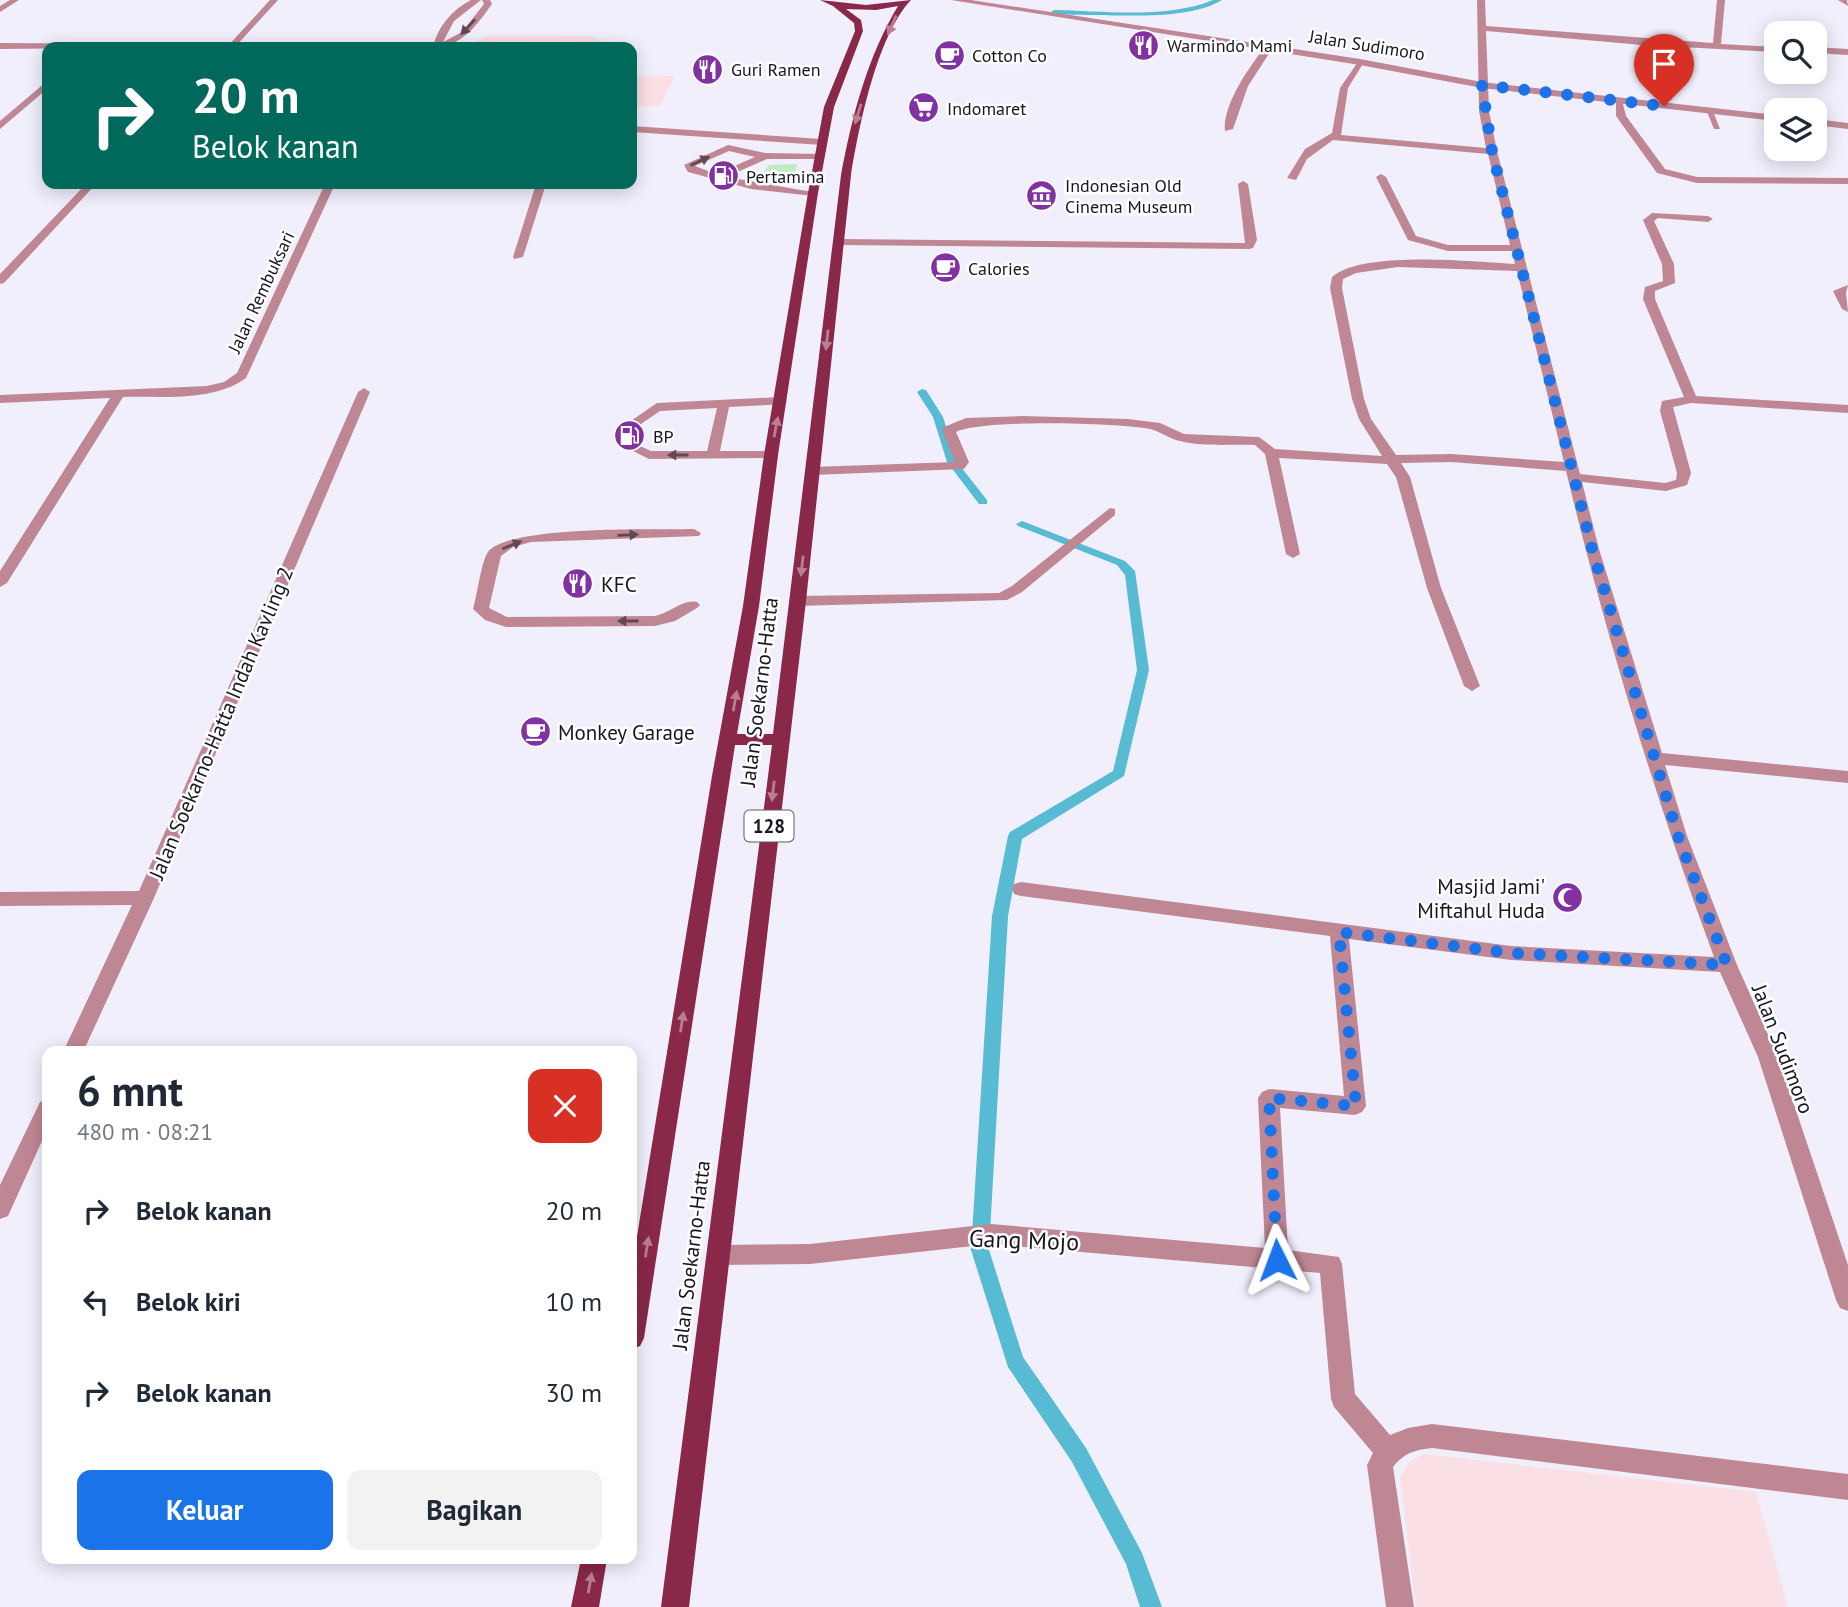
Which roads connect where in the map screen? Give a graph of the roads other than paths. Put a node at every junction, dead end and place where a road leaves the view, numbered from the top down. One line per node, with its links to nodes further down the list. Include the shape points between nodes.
1 (15, 0): 15 (street)
2 (274, 0): 17 (street)
3 (477, 0): 18 (street, via 466,4 440,32)
4 (486, 0): 19 (street, one-way to 19, via 488,4 465,34)
5 (824, 0): 13 (main road, Jalan Soekarno-Hatta / 128)
6 (955, 0): 24 (street, Jalan Sudimoro)
7 (1481, 0): 16 (street, Jalan Sudimoro)
8 (1513, 0): 12 (street)
9 (1721, 0): 22 (street)
10 (1842, 0): 14 (street)
11 (906, 1): 13 (main road, Jalan Soekarno-Hatta / 128, via 872,7); 55 (main road, Jalan Soekarno-Hatta / 128, one-way to 55, via 890,24 855,122)
12 (1525, 1)
13 (836, 4): 42 (main road, Jalan Soekarno-Hatta / 128, via 858,22 859,31 829,107)
14 (1848, 4)
15 (0, 10)
16 (1479, 28): 22 (street); 28 (street, Jalan Sudimoro)
17 (236, 42)
18 (439, 42)
19 (448, 42)
20 (0, 46): 21 (street)
21 (42, 46)
22 (1717, 46): 23 (street)
23 (1764, 48)
24 (1268, 49): 27 (street, Jalan Sudimoro); 39 (street, via 1249,72)
25 (1827, 51): 26 (street)
26 (1848, 52)
27 (1360, 62): 28 (street, Jalan Sudimoro); 41 (street, via 1345,88)
28 (1482, 85): 30 (street); 43 (street, Jalan Sudimoro)
29 (42, 89): 31 (street)
30 (1619, 102): 33 (street); 48 (street, via 1620,116 1666,173 1697,180)
31 (23, 106): 32 (street); 37 (street)
32 (35, 106)
33 (1709, 111): 34 (street); 38 (street)
34 (1764, 117)
35 (1827, 123): 36 (street)
36 (1848, 126)
37 (0, 127)
38 (1717, 127)
39 (1228, 129)
40 (637, 130): 42 (street)
41 (1333, 137): 43 (street); 47 (street, via 1306,152)
42 (821, 149): 44 (street); 53 (main road, Jalan Soekarno-Hatta / 128)
43 (1492, 151): 56 (street, Jalan Sudimoro)
44 (765, 156): 46 (street); 46 (street, one-way to 44, via 689,165 728,148)
45 (1381, 177): 56 (street, via 1412,238 1437,246)
46 (716, 178): 53 (street, via 773,191)
47 (1292, 178)
48 (1848, 181)
49 (1242, 184): 55 (street, via 1252,240 1249,246)
50 (86, 189): 59 (street)
51 (328, 189): 63 (street, Jalan Rembuksari, via 242,375 228,385 207,390)
52 (539, 189): 57 (street)
53 (813, 193): 66 (main road, Jalan Soekarno-Hatta / 128)
54 (1708, 219): 65 (street, via 1656,215 1648,220 1668,264 1670,283 1650,288 1649,299)
55 (839, 242): 73 (main road, Jalan Soekarno-Hatta / 128, one-way to 73)
56 (1515, 248): 58 (street, Jalan Sudimoro)
57 (518, 257)
58 (1519, 268): 72 (street, via 1371,265 1338,276 1336,288 1358,399); 74 (street, Jalan Sudimoro)
59 (0, 281)
60 (1848, 288): 61 (street, via 1839,291)
61 (1848, 309)
62 (364, 392): 88 (street, Jalan Soekarno-Hatta Indah Kavling 2)
63 (118, 396): 64 (street, Jalan Rembuksari); 78 (street)
64 (0, 399)
65 (1691, 399): 68 (street); 74 (street, via 1666,406 1685,473 1682,482 1666,487)
66 (781, 401): 67 (street); 71 (main road, Jalan Soekarno-Hatta / 128, one-way to 66)
67 (724, 403): 70 (street); 70 (street, one-way to 67, via 649,455 634,448 631,425 657,407)
68 (1848, 409)
69 (1272, 453): 72 (street); 73 (street, via 1259,441 1182,438 1155,426 988,421 960,423 949,430 962,462 954,467); 77 (street)
70 (713, 455): 71 (street)
71 (771, 455): 82 (main road, Jalan Soekarno-Hatta / 128, one-way to 71)
72 (1389, 458): 74 (street, via 1451,458); 81 (street, via 1408,490 1434,588)
73 (812, 471): 79 (main road, Jalan Soekarno-Hatta / 128, one-way to 79)
74 (1573, 472): 84 (street, Jalan Sudimoro)
75 (1110, 512): 79 (street, via 1002,597)
76 (694, 533): 80 (street, one-way to 76, via 655,621 506,622 481,609 494,554 508,544 541,538)
77 (1293, 554)
78 (0, 583)
79 (798, 601): 83 (main road, Jalan Soekarno-Hatta / 128)
80 (692, 605)
81 (1472, 686)
82 (729, 739): 83 (main road); 97 (main road, Jalan Soekarno-Hatta / 128, one-way to 82)
83 (779, 740): 94 (main road, Jalan Soekarno-Hatta / 128, one-way to 94)
84 (1654, 758): 85 (street); 90 (street, Jalan Sudimoro)
85 (1848, 777)
86 (1021, 889): 89 (street)
87 (0, 898): 88 (street)
88 (145, 898): 91 (street, Jalan Soekarno-Hatta Indah Kavling 2)
89 (1339, 932): 90 (street, via 1511,953); 95 (street, via 1356,1106 1269,1098)
90 (1727, 965): 96 (street, Jalan Sudimoro, via 1768,1057)
91 (76, 1046)
92 (42, 1119): 93 (street)
93 (0, 1209)
94 (718, 1255): 95 (street, Gang Mojo, via 810,1254 991,1234); 102 (main road, Jalan Soekarno-Hatta / 128)
95 (1277, 1260): 98 (street, Gang Mojo, via 1331,1264 1343,1399)
96 (1848, 1300)
97 (637, 1307)
98 (1388, 1451): 99 (street, via 1401,1440 1432,1436); 103 (street, via 1380,1465)
99 (1848, 1487)
100 (593, 1564): 101 (main road, one-way to 100)
101 (585, 1607)
102 (675, 1607)
103 (1399, 1607)

